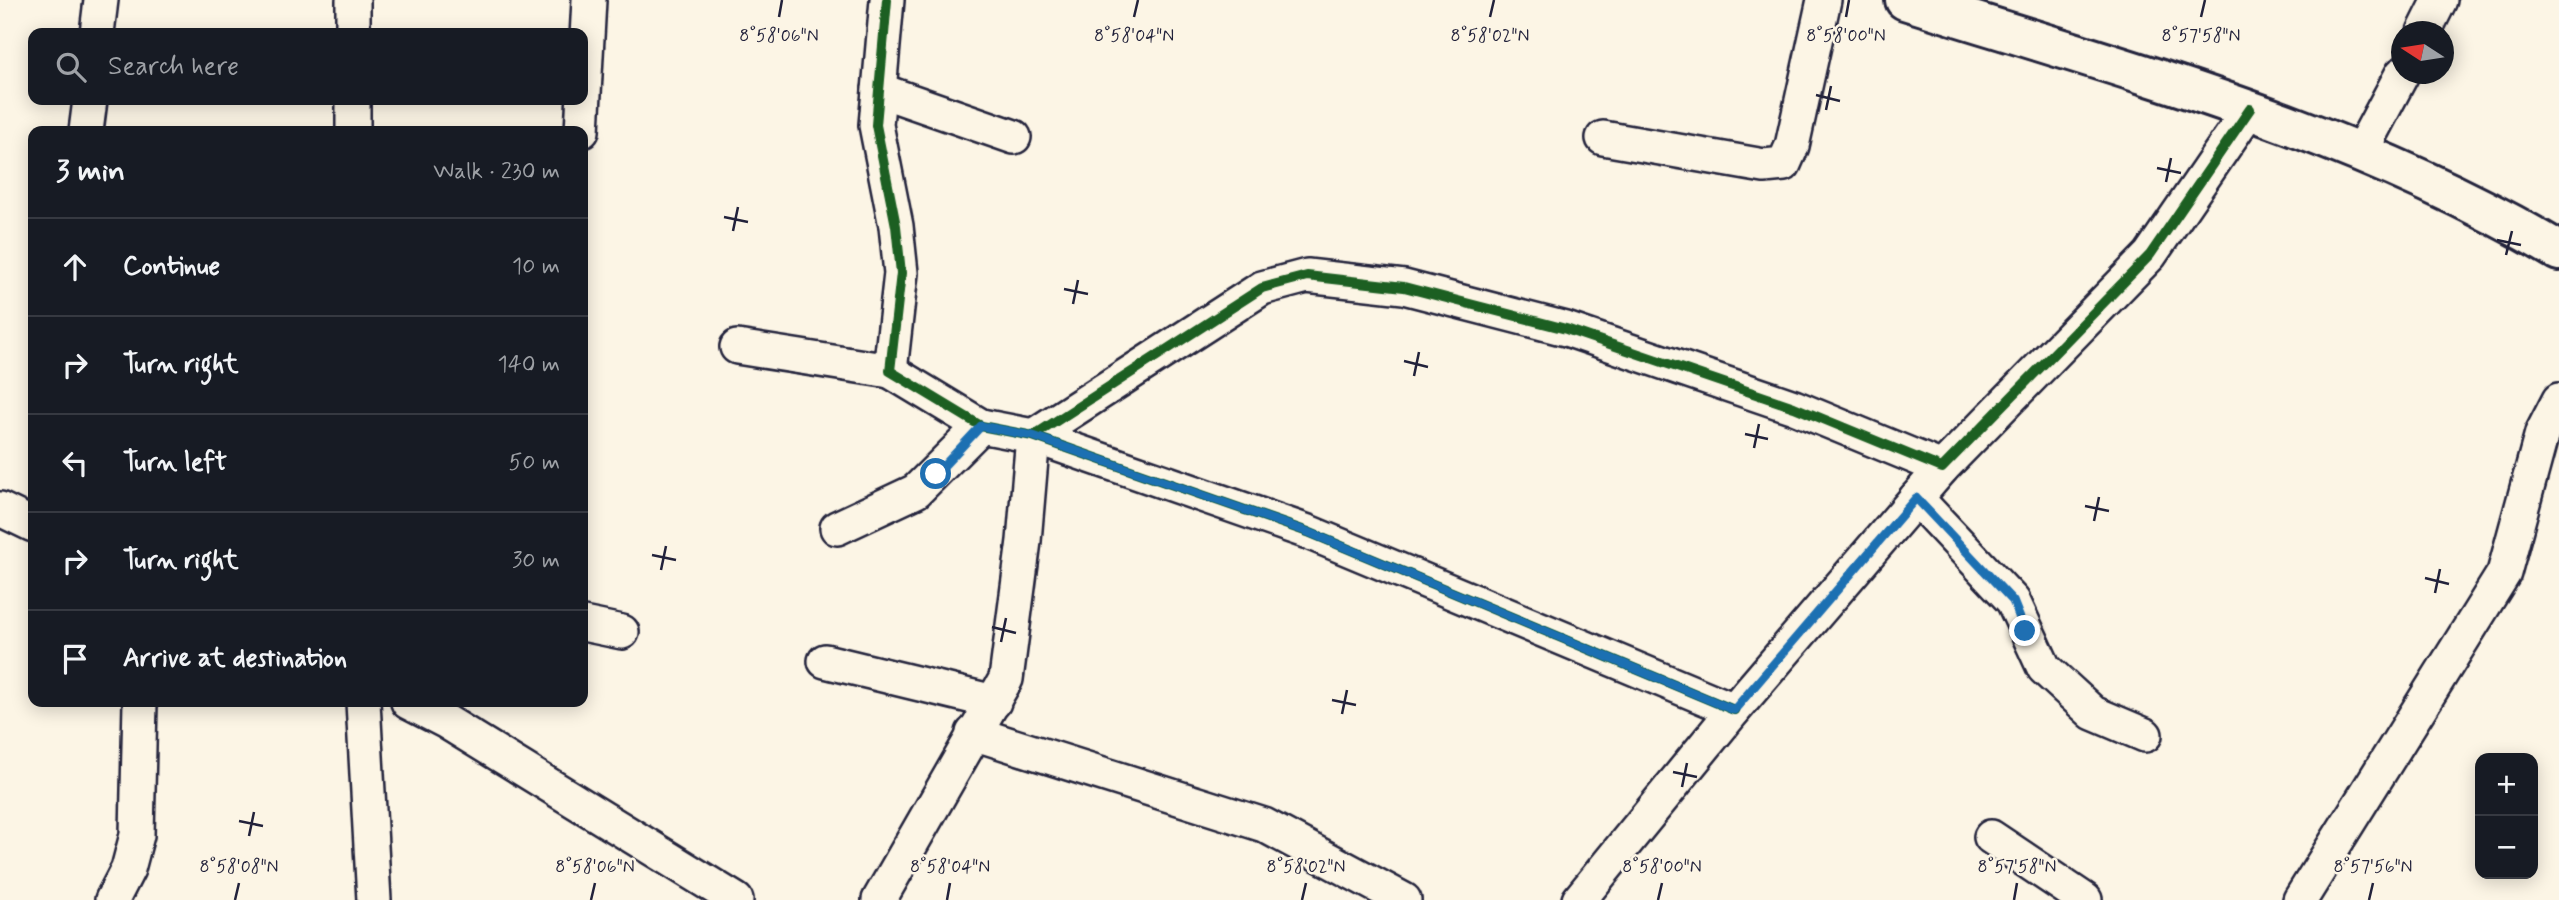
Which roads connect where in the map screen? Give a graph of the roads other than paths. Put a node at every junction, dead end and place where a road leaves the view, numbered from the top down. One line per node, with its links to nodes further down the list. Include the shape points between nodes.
1 (101, 0): 9 (street)
2 (353, 0): 10 (street)
3 (589, 0): 11 (street)
4 (887, 0): 13 (street)
5 (1824, 0): 22 (street, via 1792,146 1784,164 1764,166)
6 (1905, 0): 17 (street)
7 (2440, 0): 8 (street)
8 (2430, 21)
9 (98, 28)
10 (353, 28)
11 (588, 28)
12 (2397, 84): 23 (street)
13 (878, 90): 21 (street); 26 (street, via 876,125 901,273)
14 (89, 105): 18 (street)
15 (353, 105): 19 (street)
16 (583, 105): 20 (street)
17 (2250, 109): 23 (street); 30 (street, via 2150,255)
18 (87, 126)
19 (353, 126)
20 (582, 126)
21 (1014, 137)
22 (1603, 138)
23 (2360, 152): 24 (street, via 2493,212)
24 (2559, 251)
25 (737, 347): 26 (street)
26 (890, 372): 28 (street)
27 (2559, 400): 53 (street, via 2542,433 2504,573)
28 (981, 426): 29 (street); 34 (street, via 916,491)
29 (1033, 436): 30 (street, via 1252,293 1307,276 1404,287 1566,329 1794,407); 38 (street, via 1011,654 1006,679); 42 (street, via 1308,532)
30 (1941, 468): 31 (street)
31 (1916, 498): 42 (street); 44 (street, via 2013,601 2044,668 2093,713)
32 (0, 509): 33 (street)
33 (28, 523)
34 (837, 528)
35 (588, 625): 36 (street)
36 (622, 632)
37 (825, 661): 38 (street)
38 (994, 702): 43 (street)
39 (140, 707): 46 (street, via 137,835 128,869)
40 (363, 707): 47 (street)
41 (418, 707): 48 (street)
42 (1734, 710): 51 (street)
43 (973, 733): 49 (street); 50 (street, via 1264,825)
44 (2145, 735)
45 (1991, 837): 52 (street)
46 (112, 900)
47 (374, 900)
48 (736, 900)
49 (879, 900)
50 (1405, 900)
51 (1579, 900)
52 (2085, 900)
53 (2300, 900)

